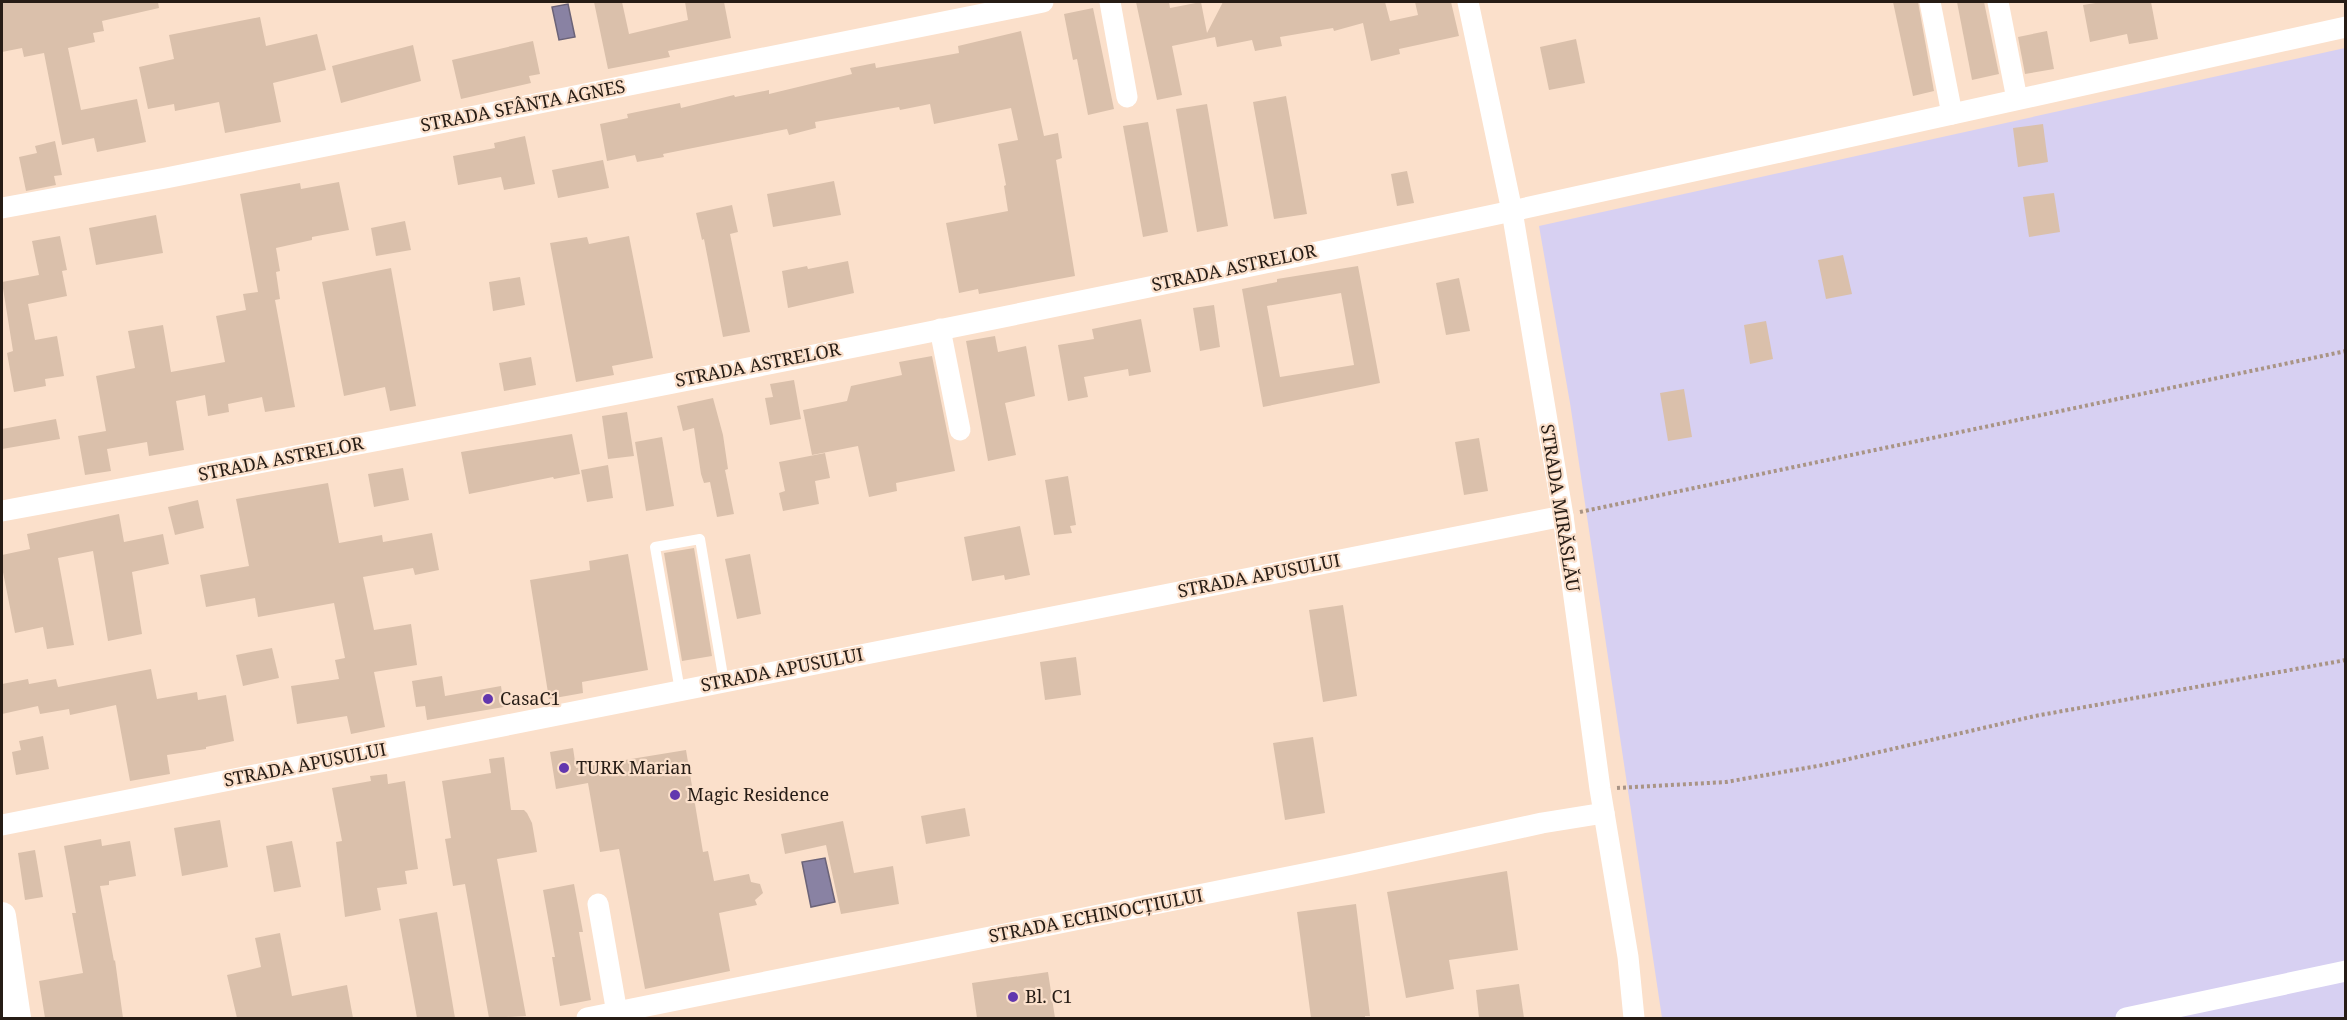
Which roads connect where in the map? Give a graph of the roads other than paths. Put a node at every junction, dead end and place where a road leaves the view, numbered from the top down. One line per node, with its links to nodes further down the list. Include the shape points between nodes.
1 (1043, 2): 10 (street, STRADA SFÂNTA AGNES)
2 (1110, 2): 7 (street)
3 (1468, 2): 11 (street, STRADA MIRĂSLĂU)
4 (1930, 2): 9 (street)
5 (1998, 2): 8 (street)
6 (2346, 27): 8 (street, STRADA ASTRELOR)
7 (1127, 98)
8 (2018, 99): 9 (street, STRADA ASTRELOR)
9 (1952, 114): 11 (street, STRADA ASTRELOR)
10 (2, 208)
11 (1512, 211): 12 (street, STRADA ASTRELOR); 15 (street, STRADA MIRĂSLĂU)
12 (940, 329): 13 (street); 14 (street, STRADA ASTRELOR)
13 (960, 430)
14 (2, 511)
15 (1563, 516): 16 (street, STRADA APUSULUI); 18 (street, STRADA MIRĂSLĂU)
16 (724, 682): 17 (street, STRADA APUSULUI); 17 (lane, via 700,539 655,546)
17 (680, 691): 19 (street, STRADA APUSULUI)
18 (1604, 813): 23 (street, STRADA ECHINOCȚIULUI); 26 (street, STRADA MIRĂSLĂU)
19 (2, 825)
20 (598, 904): 23 (street)
21 (2, 916): 24 (street)
22 (2346, 971): 27 (street)
23 (617, 1016): 25 (street, STRADA ECHINOCȚIULUI)
24 (17, 1018)
25 (587, 1018)
26 (1634, 1018)
27 (2126, 1018)

